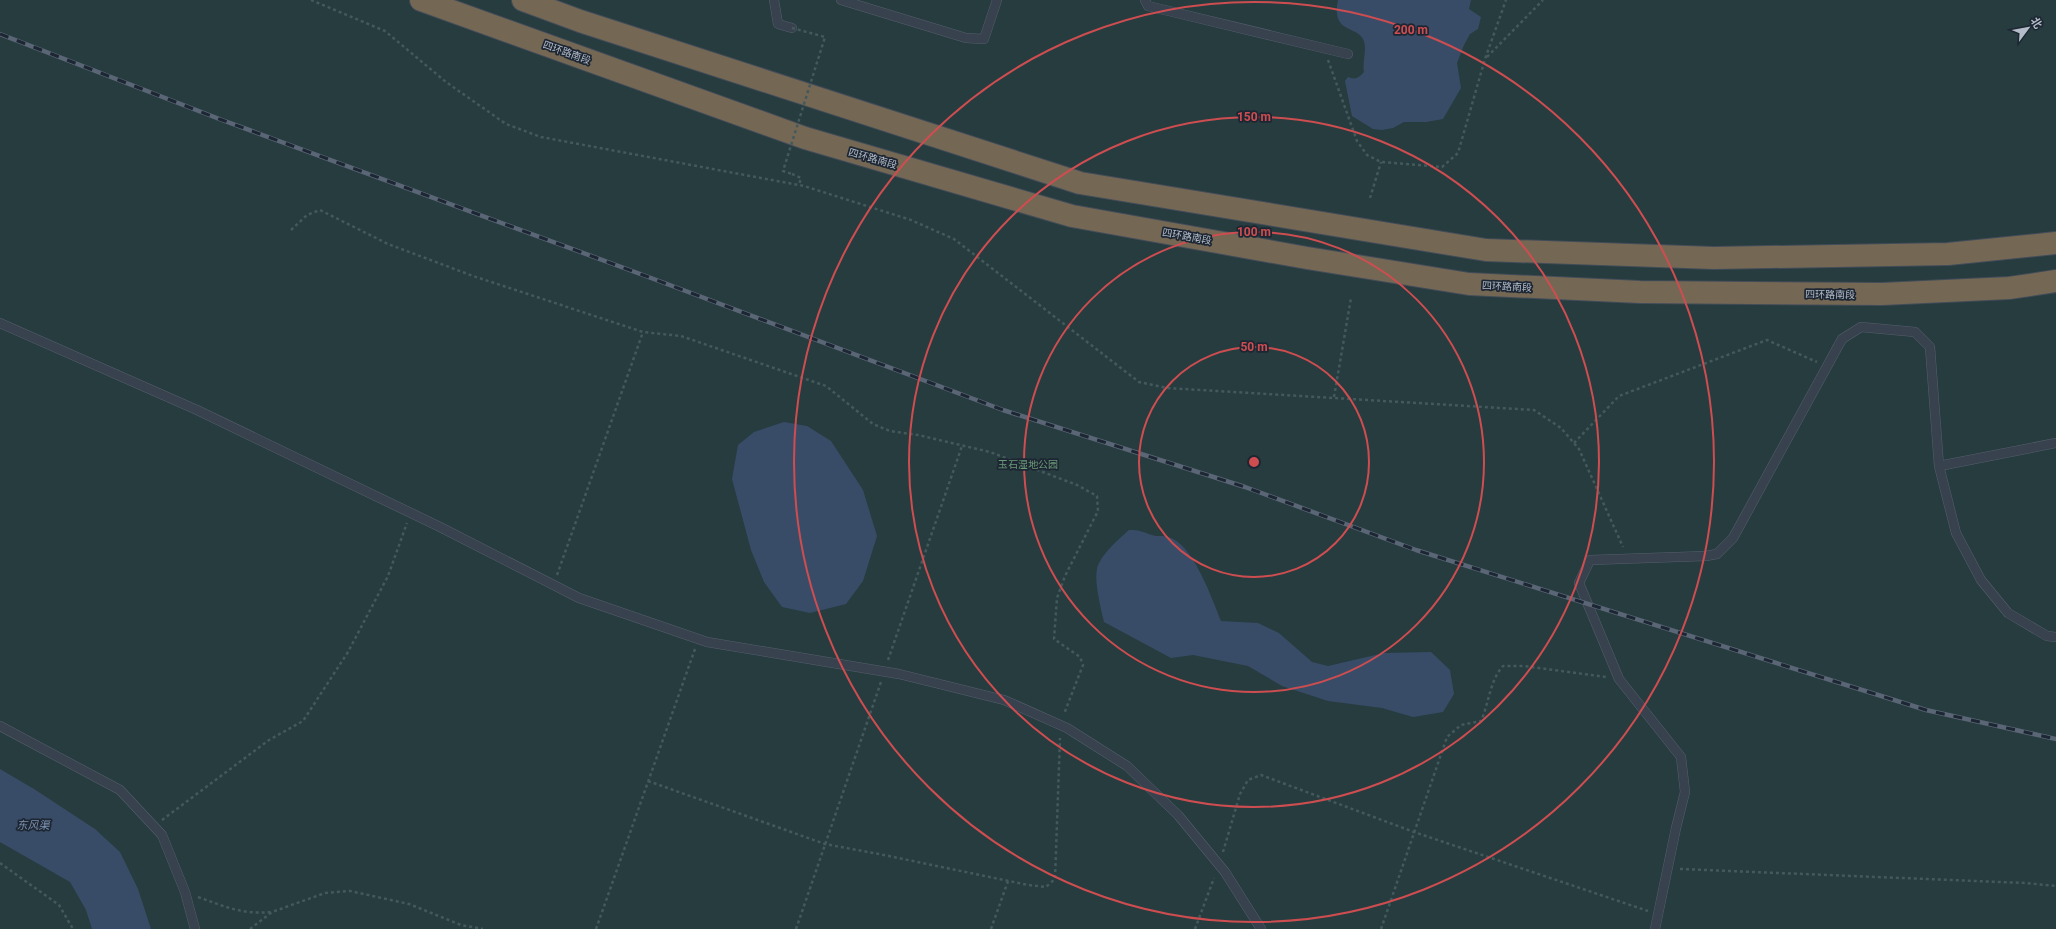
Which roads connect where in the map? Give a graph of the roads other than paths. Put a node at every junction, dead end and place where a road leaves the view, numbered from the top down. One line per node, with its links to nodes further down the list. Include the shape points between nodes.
1 (421, 0): 10 (highway, 四环路南段, via 805,138 1072,216 1307,258 1469,284 1640,292 1882,294 2009,288)
2 (523, 0): 9 (highway, via 588,24 1080,183 1471,248 1714,258 1948,254)
3 (774, 0): 7 (lane, via 778,24)
4 (841, 0): 5 (lane, via 966,38 984,39)
5 (997, 0)
6 (1145, 0): 8 (lane, via 1148,6)
7 (792, 28)
8 (1348, 54)
9 (2056, 243)
10 (2056, 281)
11 (0, 323): 17 (lane, via 197,410 579,598 698,640 884,671 1004,700 1060,725 1127,766 1178,814 1219,864)
12 (2056, 443): 13 (lane)
13 (1939, 466): 14 (lane, via 1956,533 1981,580 2008,613 2047,636); 18 (lane, via 1930,347 1915,332 1861,327 1842,338 1733,538 1716,554 1590,560 1580,583 1620,679 1681,757 1685,792)
14 (2056, 637)
15 (0, 726): 16 (lane, via 120,790 162,835 185,892)
16 (195, 929)
17 (1261, 929)
18 (1655, 929)

